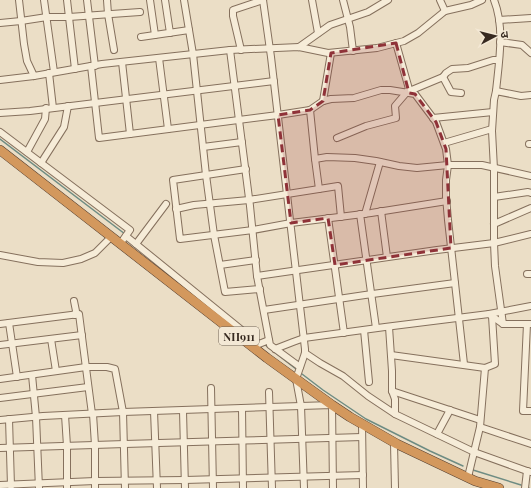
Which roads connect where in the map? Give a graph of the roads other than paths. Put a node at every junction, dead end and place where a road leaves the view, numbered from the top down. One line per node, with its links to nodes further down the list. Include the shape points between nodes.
1 (19, 0): 25 (street)
2 (44, 0): 20 (street)
3 (67, 0): 21 (street)
4 (87, 0): 19 (street)
5 (107, 0): 18 (street)
6 (150, 0): 30 (street)
7 (165, 0): 28 (street)
8 (184, 0): 27 (street)
9 (263, 0): 35 (street); 38 (street, via 233,10)
10 (312, 0): 29 (street)
11 (343, 0): 23 (street)
12 (388, 0): 23 (street, via 368,12)
13 (440, 0): 16 (street)
14 (482, 0): 16 (street)
15 (494, 0): 24 (street)
16 (446, 11): 33 (street, via 418,34)
17 (140, 12): 18 (street)
18 (108, 14): 19 (street); 36 (street)
19 (89, 15): 21 (street); 46 (street)
20 (47, 17): 21 (street); 25 (street); 48 (street)
21 (69, 17): 47 (street)
22 (531, 18): 24 (street)
23 (348, 19): 29 (street, via 330,25); 39 (street)
24 (499, 20): 32 (street)
25 (21, 21): 26 (street); 49 (street, via 27,62)
26 (0, 23)
27 (189, 30): 28 (street); 42 (street)
28 (170, 33): 30 (street)
29 (318, 33): 34 (street)
30 (155, 35): 31 (street)
31 (141, 37)
32 (500, 42): 41 (street, via 522,45); 44 (street)
33 (396, 43): 39 (street); 56 (street, via 409,90)
34 (299, 47): 35 (street); 40 (street)
35 (270, 49): 38 (street); 52 (street)
36 (114, 50)
37 (230, 50): 38 (street); 42 (street); 53 (street)
38 (242, 50)
39 (353, 51): 40 (street)
40 (331, 53): 61 (street)
41 (531, 53)
42 (193, 54): 43 (street); 54 (street)
43 (159, 58): 45 (street); 58 (street)
44 (499, 60): 50 (street, via 468,68 452,69); 55 (street)
45 (122, 62): 46 (street); 60 (street)
46 (93, 66): 47 (street); 62 (street)
47 (75, 69): 48 (street)
48 (52, 73): 49 (street); 65 (street)
49 (34, 76): 51 (street)
50 (443, 77): 56 (street); 57 (street, via 451,92)
51 (0, 80)
52 (274, 81): 53 (street); 69 (street)
53 (235, 85): 54 (street); 71 (street)
54 (197, 90): 58 (street); 72 (street)
55 (496, 90): 59 (street, via 521,96); 67 (street)
56 (407, 92): 61 (street, via 382,90 354,98); 70 (street, via 414,94); 77 (street, via 395,106 396,118 366,126)
57 (461, 93)
58 (163, 95): 60 (street); 74 (street)
59 (531, 95)
60 (126, 99): 62 (street); 76 (street)
61 (323, 101): 66 (street)
62 (96, 102): 63 (street); 76 (street, via 100,138)
63 (68, 106): 65 (street); 85 (street, via 64,127)
64 (46, 108): 65 (street); 68 (street); 82 (street, via 45,119)
65 (53, 108)
66 (310, 110): 69 (street); 83 (street)
67 (493, 112): 70 (street); 73 (street)
68 (0, 113)
69 (278, 116): 71 (street); 93 (street)
70 (433, 118): 79 (street)
71 (239, 120): 72 (street); 78 (street)
72 (201, 125): 74 (street); 80 (street)
73 (492, 128): 79 (street); 87 (street)
74 (168, 129): 76 (street)
75 (0, 132): 82 (street)
76 (130, 134)
77 (337, 138)
78 (242, 142): 80 (street); 88 (street)
79 (444, 143): 86 (street)
80 (203, 147): 89 (street)
81 (0, 150): 111 (highway, NH911)
82 (26, 152): 85 (street)
83 (314, 159): 84 (street, via 355,158); 91 (street)
84 (380, 162): 86 (street, via 417,168); 102 (street)
85 (42, 163): 110 (street, via 130,230)
86 (448, 164): 87 (street); 96 (street)
87 (494, 168): 90 (street); 94 (street)
88 (246, 169): 89 (street); 95 (street)
89 (206, 175): 98 (street); 99 (street, via 173,180)
90 (531, 176)
91 (319, 189): 93 (street); 103 (street, via 338,186)
92 (531, 193): 94 (street)
93 (287, 194): 95 (street); 105 (street)
94 (494, 197): 106 (street)
95 (249, 200): 98 (street); 107 (street)
96 (447, 201): 101 (street); 115 (street)
97 (166, 204): 114 (street)
98 (210, 204): 99 (street); 109 (street)
99 (176, 208): 109 (street, via 180,239)
100 (531, 208): 106 (street)
101 (381, 212): 102 (street); 117 (street)
102 (363, 214): 103 (street); 119 (street)
103 (341, 217): 104 (street)
104 (328, 218): 105 (street); 121 (street)
105 (291, 223): 107 (street); 122 (street)
106 (494, 224): 112 (street)
107 (253, 230): 109 (street); 118 (street)
108 (531, 234): 112 (street)
109 (214, 235): 120 (street)
110 (126, 236): 113 (street); 114 (street)
111 (111, 237): 113 (highway, NH911); 116 (street, via 95,253 63,263 38,262)
112 (494, 243): 115 (street); 132 (street, via 494,266)
113 (120, 244): 162 (highway, NH911)
114 (136, 244): 147 (street, via 259,344)
115 (451, 248): 117 (street); 124 (street)
116 (0, 255)
117 (387, 257): 119 (street)
118 (256, 260): 120 (street); 123 (street)
119 (366, 260): 121 (street); 126 (street)
120 (220, 265): 125 (street, via 225,292)
121 (335, 265): 122 (street); 127 (street)
122 (296, 270): 123 (street); 129 (street)
123 (258, 276): 125 (street)
124 (455, 284): 126 (street); 135 (street)
125 (260, 289): 131 (street)
126 (371, 294): 127 (street); 141 (street)
127 (339, 299): 129 (street); 143 (street)
128 (74, 300): 133 (street)
129 (300, 305): 131 (street); 145 (street)
130 (531, 306): 132 (street)
131 (264, 310): 147 (street)
132 (501, 311): 134 (street); 138 (street)
133 (75, 315): 136 (street); 144 (street, via 79,314)
134 (491, 315): 135 (street); 138 (street); 156 (street, via 495,364)
135 (459, 318): 140 (street); 153 (street)
136 (9, 323): 137 (street); 148 (street)
137 (0, 324)
138 (503, 324): 139 (street)
139 (529, 324): 157 (street)
140 (389, 327): 141 (street); 152 (street)
141 (376, 328): 142 (street)
142 (364, 330): 143 (street); 163 (street)
143 (344, 333): 145 (street)
144 (82, 335): 146 (street); 154 (street)
145 (304, 338): 150 (street); 151 (street)
146 (51, 339): 148 (street); 158 (street)
147 (269, 340): 150 (street, via 270,346)
148 (12, 344): 149 (street); 160 (street)
149 (0, 345)
150 (275, 349): 155 (street)
151 (305, 353): 155 (street); 181 (street, via 343,376)
152 (391, 355): 153 (street); 166 (street)
153 (464, 364): 156 (street)
154 (86, 367): 158 (street); 164 (street); 179 (street, via 107,366 115,369)
155 (300, 367): 162 (street)
156 (485, 368): 186 (street)
157 (528, 368): 178 (street, via 524,410)
158 (56, 371): 159 (street)
159 (32, 375): 160 (street); 168 (street)
160 (17, 377): 161 (street)
161 (0, 379)
162 (296, 379): 170 (highway, NH911); 171 (street)
163 (369, 382)
164 (88, 387): 168 (street); 180 (street)
165 (211, 388): 174 (street)
166 (392, 391): 175 (street); 181 (street)
167 (269, 392): 172 (street)
168 (34, 394): 169 (street); 183 (street)
169 (0, 398)
170 (332, 405): 171 (street); 187 (highway, NH911); 191 (street)
171 (301, 406): 172 (street); 192 (street)
172 (269, 407): 173 (street); 193 (street)
173 (242, 408): 174 (street); 194 (street)
174 (212, 410): 177 (street); 196 (street)
175 (450, 410): 186 (street); 189 (street)
176 (154, 411): 177 (street); 179 (street); 197 (street)
177 (183, 411): 195 (street)
178 (531, 411)
179 (122, 412): 180 (street); 199 (street)
180 (93, 414): 182 (street); 201 (street)
181 (395, 414): 189 (street)
182 (65, 415): 183 (street); 202 (street)
183 (36, 417): 184 (street); 205 (street)
184 (9, 419): 185 (street); 204 (street)
185 (0, 420)
186 (480, 420): 188 (street)
187 (362, 424): 190 (street); 198 (highway, NH911)
188 (480, 427): 200 (street); 206 (street)
189 (437, 434): 206 (street)
190 (362, 437): 191 (street); 209 (street)
191 (332, 438): 192 (street); 208 (street)
192 (302, 439): 193 (street); 210 (street)
193 (270, 440): 194 (street); 212 (street)
194 (242, 441): 196 (street); 211 (street)
195 (184, 442): 196 (street); 197 (street); 215 (street)
196 (212, 442): 214 (street)
197 (156, 443): 199 (street); 216 (street)
198 (394, 443): 213 (highway, NH911); 231 (street)
199 (124, 444): 201 (street); 220 (street)
200 (531, 444)
201 (95, 445): 202 (street); 219 (street)
202 (67, 446): 205 (street); 218 (street)
203 (0, 448): 204 (street)
204 (11, 448): 205 (street); 221 (street)
205 (38, 448): 222 (street)
206 (474, 452): 207 (street); 213 (street)
207 (529, 472): 233 (street)
208 (333, 475): 209 (street); 210 (street); 229 (street)
209 (363, 475): 230 (street)
210 (304, 477): 212 (street); 228 (street)
211 (243, 478): 212 (street); 214 (street); 226 (street)
212 (272, 478): 227 (street)
213 (468, 478): 232 (highway, NH911)
214 (213, 479): 215 (street); 225 (street)
215 (185, 480): 216 (street); 224 (street)
216 (157, 481): 220 (street); 223 (street)
217 (0, 485): 221 (street)
218 (67, 485): 219 (street); 222 (street)
219 (95, 485): 220 (street)
220 (125, 485)
221 (11, 486): 222 (street)
222 (39, 486)
223 (157, 488)
224 (185, 488)
225 (213, 488)
226 (243, 488)
227 (272, 488)
228 (304, 488)
229 (333, 488)
230 (363, 488)
231 (395, 488)
232 (498, 488)
233 (524, 488)

